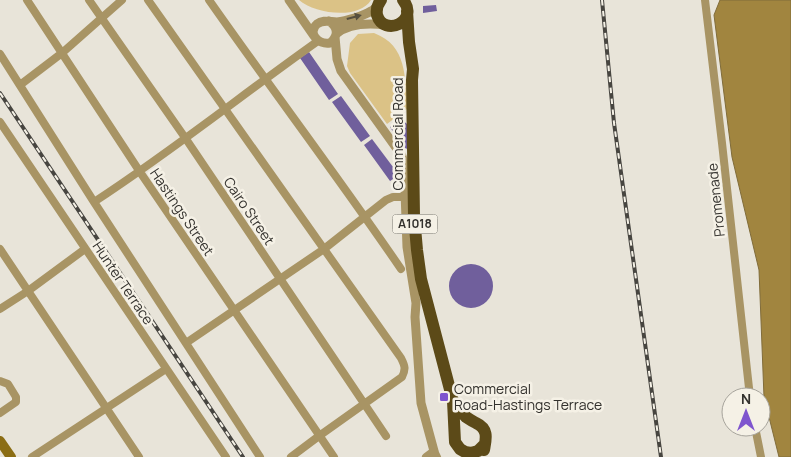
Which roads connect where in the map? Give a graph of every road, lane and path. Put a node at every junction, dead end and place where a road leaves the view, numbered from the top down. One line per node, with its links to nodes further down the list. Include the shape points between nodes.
1 (28, 0): 17 (street, Hastings Street)
2 (89, 0): 11 (street, Cairo Street)
3 (122, 0): 11 (street)
4 (148, 0): 22 (street)
5 (209, 0): 20 (street)
6 (289, 0): 10 (street)
7 (705, 0): 40 (street, Promenade)
8 (379, 3): 12 (street, one-way to 8, via 337,22 364,15); 13 (highway, via 378,18)
9 (405, 6): 13 (highway, via 403,21); 16 (highway, Commercial Road / A1018)
10 (297, 10): 12 (street); 15 (street)
11 (101, 19): 17 (street); 24 (street, Cairo Street)
12 (327, 21): 14 (street, via 335,26); 15 (street, via 314,28)
13 (388, 26): 14 (street, via 356,26); 16 (highway)
14 (336, 36): 15 (street, via 330,43); 19 (street)
15 (318, 40): 19 (street); 20 (street)
16 (409, 42): 41 (highway, Commercial Road / A1018, via 413,69 416,250)
17 (62, 53): 21 (street); 25 (street, Hastings Street)
18 (0, 54): 21 (street)
19 (337, 59): 26 (street, Commercial Road, via 341,71 402,156)
20 (264, 79): 22 (street); 28 (street)
21 (20, 85): 27 (street)
22 (225, 110): 24 (street); 31 (street)
23 (0, 122): 30 (street, Hunter Terrace)
24 (186, 139): 25 (street); 33 (street, Cairo Street)
25 (140, 172): 27 (street); 36 (street, Hastings Street)
26 (405, 197): 28 (street, via 386,200); 53 (street, Commercial Road, via 406,247 416,303 421,402)
27 (94, 202): 37 (street)
28 (364, 216): 31 (street); 32 (street)
29 (0, 249): 34 (street)
30 (85, 249): 34 (street); 38 (street, Hunter Terrace)
31 (324, 249): 33 (street); 42 (street, via 405,366 402,377)
32 (401, 269)
33 (280, 279): 36 (street); 42 (street, Cairo Street)
34 (28, 291): 35 (street); 43 (street)
35 (0, 310)
36 (234, 310): 37 (street); 47 (street, Hastings Street)
37 (186, 343): 58 (street)
38 (166, 369): 43 (street); 57 (street, Hunter Terrace)
39 (0, 380): 44 (street, via 8,384 16,402)
40 (748, 387)
41 (453, 401): 45 (highway, Commercial Road / A1018, via 464,416); 46 (highway, Commercial Road / A1018)
42 (364, 404): 47 (street); 48 (street, Cairo Street)
43 (107, 409): 55 (street); 56 (street)
44 (0, 413)
45 (474, 422): 46 (highway, via 461,424); 51 (highway, via 484,429)
46 (456, 432): 52 (highway, via 455,442)
47 (319, 436): 59 (street); 60 (street, Hastings Street)
48 (386, 436)
49 (757, 437): 63 (street)
50 (0, 441): 54 (main road)
51 (485, 444): 52 (highway, via 478,451); 62 (highway)
52 (465, 453)
53 (436, 454): 61 (street)
54 (12, 457)
55 (32, 457)
56 (139, 457)
57 (226, 457)
58 (260, 457)
59 (291, 457)
60 (334, 457)
61 (426, 457)
62 (483, 457)
63 (761, 457)

